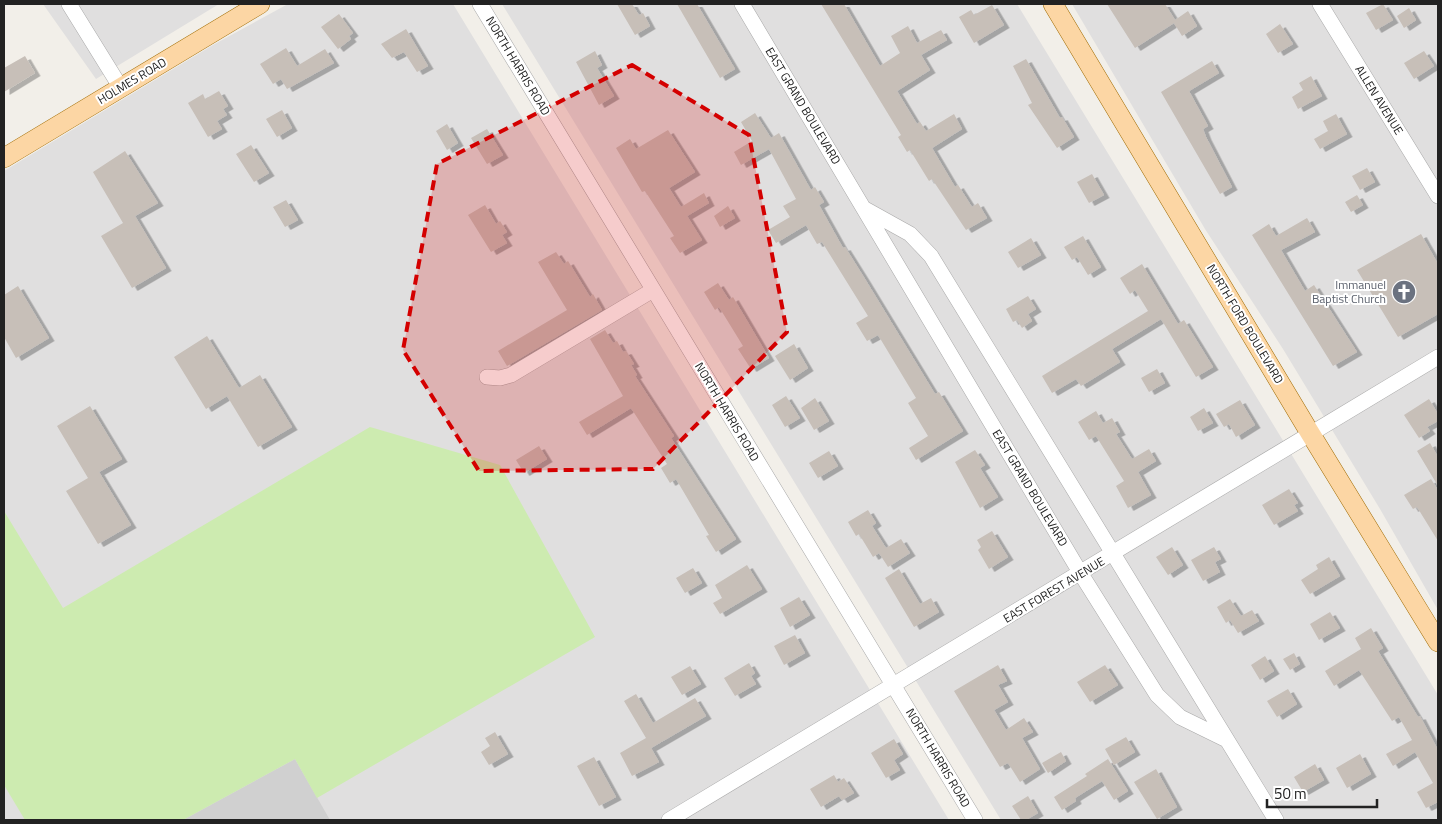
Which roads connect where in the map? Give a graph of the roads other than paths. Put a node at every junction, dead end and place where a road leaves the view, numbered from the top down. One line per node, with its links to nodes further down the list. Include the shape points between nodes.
1 (69, 4): 7 (street)
2 (260, 4): 7 (main road, HOLMES ROAD)
3 (480, 4): 11 (street, NORTH HARRIS ROAD)
4 (742, 4): 10 (street, EAST GRAND BOULEVARD)
5 (1053, 4): 14 (main road, NORTH FORD BOULEVARD)
6 (1320, 4): 9 (street, ALLEN AVENUE)
7 (120, 88): 8 (main road, HOLMES ROAD)
8 (4, 158)
9 (1438, 196)
10 (863, 208): 15 (street, via 910,234 931,256); 16 (street, EAST GRAND BOULEVARD)
11 (653, 290): 13 (street, via 511,374 500,378); 18 (street, NORTH HARRIS ROAD)
12 (1438, 357): 14 (street, EAST FOREST AVENUE)
13 (487, 377)
14 (1310, 433): 15 (street, EAST FOREST AVENUE); 17 (main road, NORTH FORD BOULEVARD)
15 (1114, 554): 16 (street, EAST FOREST AVENUE); 19 (street)
16 (1081, 574): 18 (street, EAST FOREST AVENUE); 19 (street, EAST GRAND BOULEVARD, via 1157,695 1180,717)
17 (1438, 642)
18 (894, 685): 20 (street, EAST FOREST AVENUE); 21 (street, NORTH HARRIS ROAD)
19 (1227, 740): 22 (street)
20 (674, 819)
21 (976, 820)
22 (1276, 820)

